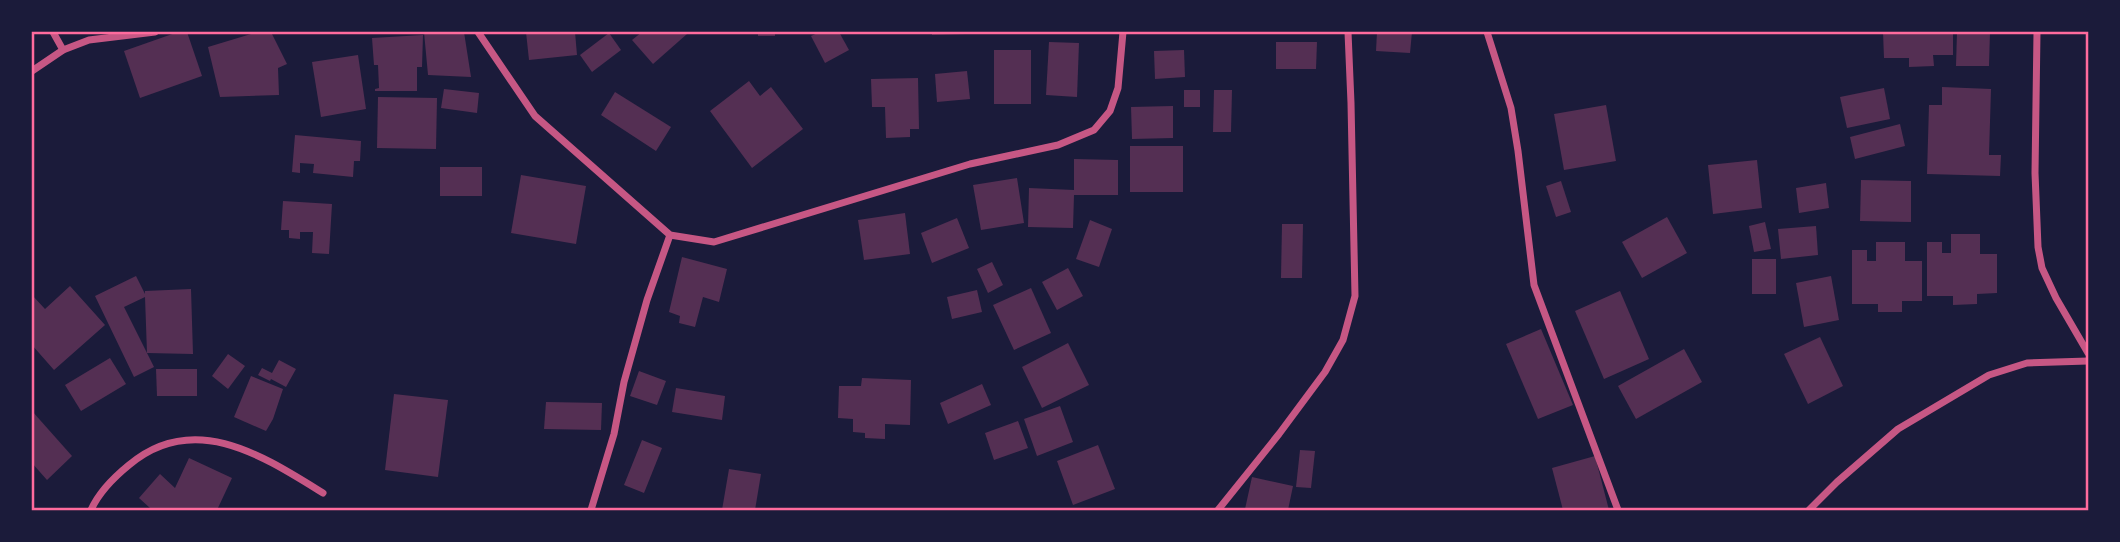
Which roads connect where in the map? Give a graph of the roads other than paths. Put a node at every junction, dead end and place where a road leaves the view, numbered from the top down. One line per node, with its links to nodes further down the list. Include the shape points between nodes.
1 (53, 32): 8 (street)
2 (155, 32): 8 (street, via 89,40)
3 (478, 32): 10 (street, via 535,116)
4 (1123, 32): 10 (street, via 1118,88 1110,111 1094,130 1058,145 970,164 714,242)
5 (1348, 32): 16 (street, via 1354,296 1343,340 1310,393)
6 (1487, 32): 17 (street, via 1511,108 1534,285)
7 (2037, 32): 11 (street, via 2038,247 2056,298)
8 (63, 50): 9 (street)
9 (32, 71)
10 (670, 235): 15 (street, via 646,300)
11 (2088, 353)
12 (2088, 361): 18 (street, via 2027,363 1989,375 1898,429)
13 (323, 492): 14 (street, via 246,450 186,439 133,461 114,477)
14 (91, 510)
15 (592, 510)
16 (1218, 510)
17 (1618, 510)
18 (1809, 510)

